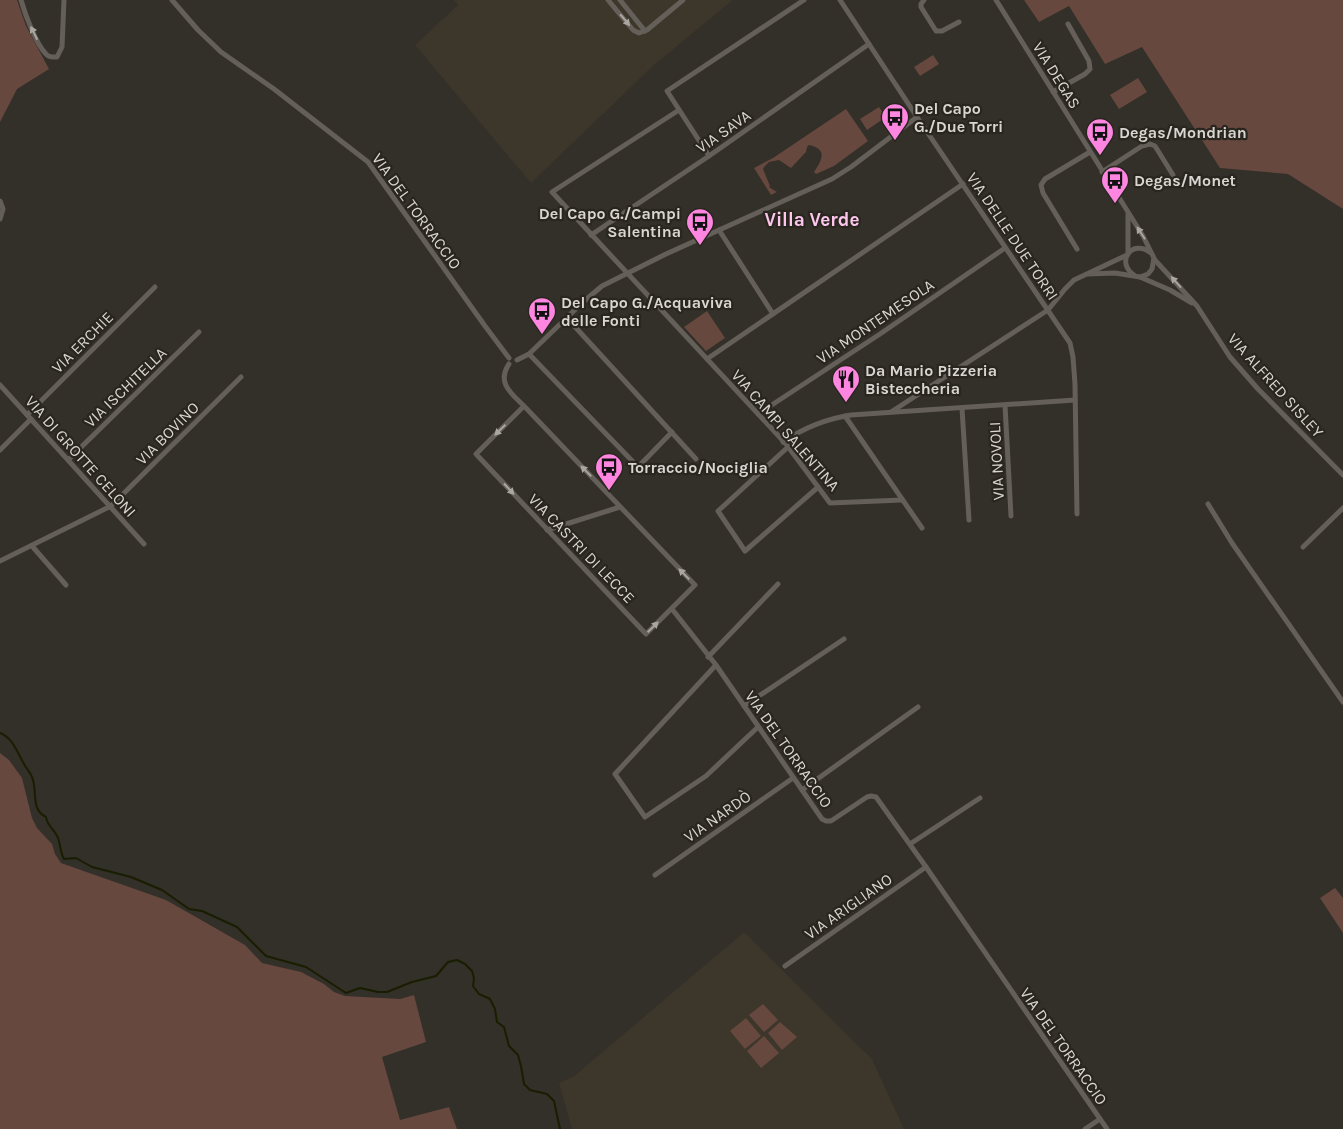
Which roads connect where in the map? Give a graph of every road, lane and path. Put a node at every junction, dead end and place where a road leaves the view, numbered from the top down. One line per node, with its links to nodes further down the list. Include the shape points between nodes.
1 (21, 0): 2 (street, one-way to 1, via 62,47 58,57 47,56 24,13)
2 (64, 0)
3 (172, 0): 43 (street, VIA DEL TORRACCIO, via 221,52 368,162)
4 (608, 0): 13 (street, one-way to 13, via 634,31)
5 (620, 0): 13 (street)
6 (683, 0): 13 (street)
7 (804, 0): 16 (street, via 667,91)
8 (840, 0): 14 (street, VIA DELLE DUE TORRI)
9 (924, 0): 11 (street, via 921,8 936,31)
10 (996, 0): 15 (street, VIA DEGAS)
11 (959, 22)
12 (1068, 24): 15 (street, via 1090,69)
13 (645, 31)
14 (869, 44): 17 (street, VIA DELLE DUE TORRI); 19 (street, VIA SAVA)
15 (1053, 92): 18 (street, VIA DEGAS)
16 (679, 110): 19 (street); 27 (street, VIA CAMPI SALENTINA, via 552,192)
17 (916, 117): 22 (street, VIA DELLE DUE TORRI); 26 (street, via 832,179)
18 (1090, 152): 20 (street, VIA DEGAS); 29 (street, via 1045,179 1041,185)
19 (708, 156): 27 (street, VIA SAVA)
20 (1102, 172): 21 (street, via 1150,144 1155,146); 24 (street, VIA DEGAS)
21 (1173, 175)
22 (963, 184): 28 (street, VIA DELLE DUE TORRI); 39 (street)
23 (0, 201): 25 (street)
24 (1128, 214): 30 (street); 31 (street, VIA DEGAS, one-way to 24)
25 (0, 219)
26 (719, 230): 32 (street); 39 (street)
27 (591, 236): 32 (street, VIA CAMPI SALENTINA)
28 (1005, 248): 38 (street, VIA DELLE DUE TORRI); 54 (street, VIA MONTEMESOLA)
29 (1077, 249)
30 (1128, 254): 31 (street, via 1140,248); 33 (street); 34 (street, via 1126,267)
31 (1152, 256): 35 (street, via 1152,269); 37 (street, VIA ALFRED SISLEY, one-way to 31)
32 (627, 273): 40 (street, via 602,286); 44 (street, VIA CAMPI SALENTINA)
33 (1088, 274): 34 (street, via 1115,272); 38 (street, via 1070,283)
34 (1134, 276): 35 (street)
35 (1140, 277): 37 (street)
36 (156, 287): 56 (street, VIA ERCHIE)
37 (1197, 306): 63 (street, VIA ALFRED SISLEY, via 1230,357)
38 (1048, 310): 49 (street, VIA DELLE DUE TORRI, via 1072,348); 53 (street)
39 (773, 314): 44 (street)
40 (567, 318): 42 (street); 57 (street)
41 (199, 332): 62 (street, VIA ISCHITELLA)
42 (529, 354): 45 (street); 57 (street, via 638,467)
43 (510, 358): 45 (street); 46 (street)
44 (707, 359): 54 (street, VIA CAMPI SALENTINA)
45 (517, 360): 46 (street, via 514,365)
46 (510, 364): 51 (street, via 505,372 505,385)
47 (241, 377): 67 (street, VIA BOVINO)
48 (0, 385): 56 (street, VIA DI GROTTE CELONI)
49 (1075, 400): 50 (street); 70 (street, VIA DELLE DUE TORRI)
50 (1005, 405): 52 (street); 71 (street, VIA NOVOLI)
51 (524, 406): 68 (street, one-way to 51); 74 (street, VIA CASTRI DI LECCE, one-way to 74, via 476,454)
52 (962, 408): 53 (street); 72 (street)
53 (890, 412): 55 (street)
54 (758, 414): 58 (street, VIA CAMPI SALENTINA)
55 (845, 416): 58 (street, via 807,427); 65 (street)
56 (29, 417): 60 (street, VIA ERCHIE); 62 (street, VIA DI GROTTE CELONI)
57 (672, 432): 61 (street)
58 (783, 442): 59 (street, VIA CAMPI SALENTINA)
59 (788, 447): 64 (street, VIA CAMPI SALENTINA); 64 (street, via 718,511 745,551)
60 (0, 450)
61 (696, 459)
62 (68, 460): 67 (street, VIA DI GROTTE CELONI)
63 (1343, 475)
64 (818, 488): 65 (street, VIA CAMPI SALENTINA, via 830,503)
65 (902, 500): 73 (street)
66 (1208, 504): 85 (street)
67 (111, 506): 75 (street, VIA DI GROTTE CELONI); 76 (street, VIA BOVINO)
68 (620, 507): 74 (street); 81 (street, one-way to 68, via 695,585)
69 (1343, 508): 77 (street)
70 (1077, 514)
71 (1011, 516)
72 (969, 520)
73 (922, 528)
74 (547, 530): 81 (street, VIA CASTRI DI LECCE, one-way to 81, via 646,634)
75 (144, 544)
76 (32, 546): 78 (street, VIA BOVINO); 80 (street)
77 (1303, 547)
78 (0, 562)
79 (778, 584): 83 (street)
80 (66, 586)
81 (672, 609): 83 (street, VIA DEL TORRACCIO)
82 (844, 639): 86 (street)
83 (708, 657): 84 (street, VIA DEL TORRACCIO)
84 (716, 665): 86 (street, VIA DEL TORRACCIO); 88 (street, via 615,774 644,817 706,776)
85 (1343, 702)
86 (744, 706): 88 (street, VIA DEL TORRACCIO)
87 (918, 707): 90 (street)
88 (758, 727): 89 (street, VIA DEL TORRACCIO)
89 (793, 778): 90 (street, VIA DEL TORRACCIO); 94 (street, VIA NARDÒ)
90 (802, 790): 92 (street, VIA DEL TORRACCIO, via 826,821 874,796)
91 (980, 798): 92 (street)
92 (910, 844): 93 (street, VIA DEL TORRACCIO)
93 (926, 867): 95 (street, VIA ARIGLIANO); 96 (street, VIA DEL TORRACCIO)
94 (655, 875)
95 (785, 966)
96 (1100, 1119): 97 (street); 98 (street, VIA DEL TORRACCIO)
97 (1084, 1129)
98 (1107, 1129)

